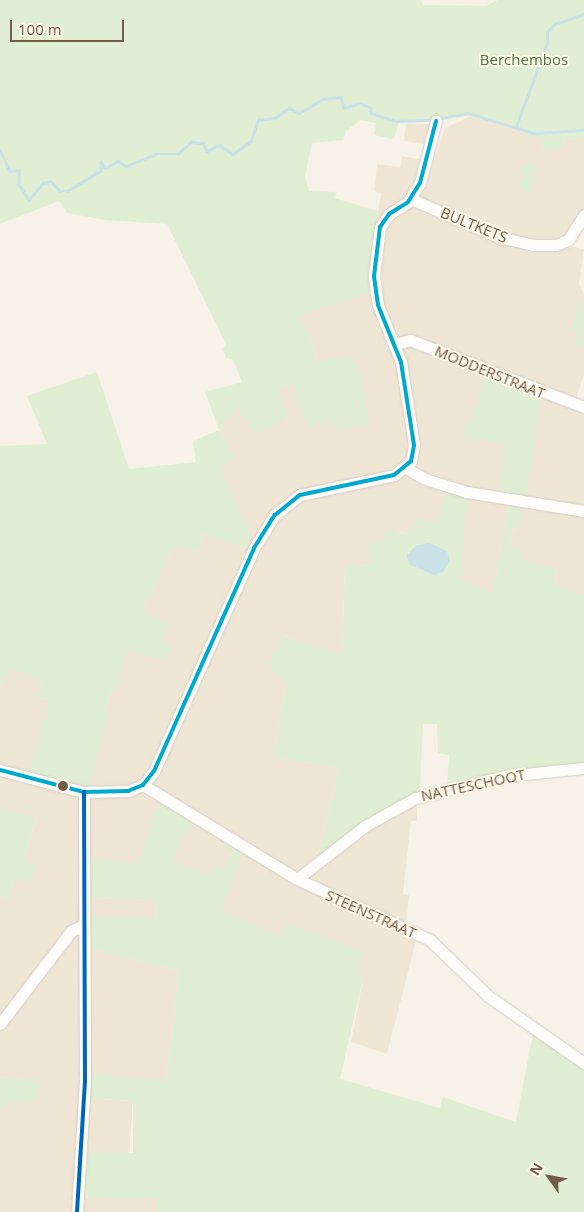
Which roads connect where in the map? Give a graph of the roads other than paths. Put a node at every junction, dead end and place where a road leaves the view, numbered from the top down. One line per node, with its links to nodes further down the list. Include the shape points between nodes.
1 (436, 121): 2 (street, via 420,183)
2 (411, 199): 3 (street, BULTKETS, via 499,237 534,244 556,245 568,240); 4 (street, via 389,214 380,227 374,276 378,305)
3 (584, 216)
4 (396, 344): 5 (street, MODDERSTRAAT, via 410,340); 6 (street, via 414,444)
5 (584, 407)
6 (406, 468): 7 (street, via 425,479 467,492); 10 (street, via 394,476 300,495 275,515 254,548 154,771)
7 (584, 512)
8 (584, 768): 12 (street, NATTESCHOOT, via 505,776 415,798 365,826)
9 (0, 770): 11 (street)
10 (143, 785): 11 (street, via 128,791); 12 (street, STEENSTRAAT)
11 (84, 792): 13 (street)
12 (297, 879): 15 (street, STEENSTRAAT, via 430,940 488,996)
13 (82, 926): 14 (street, via 71,930); 16 (street, via 85,1081)
14 (0, 1024)
15 (584, 1063)
16 (77, 1212)

